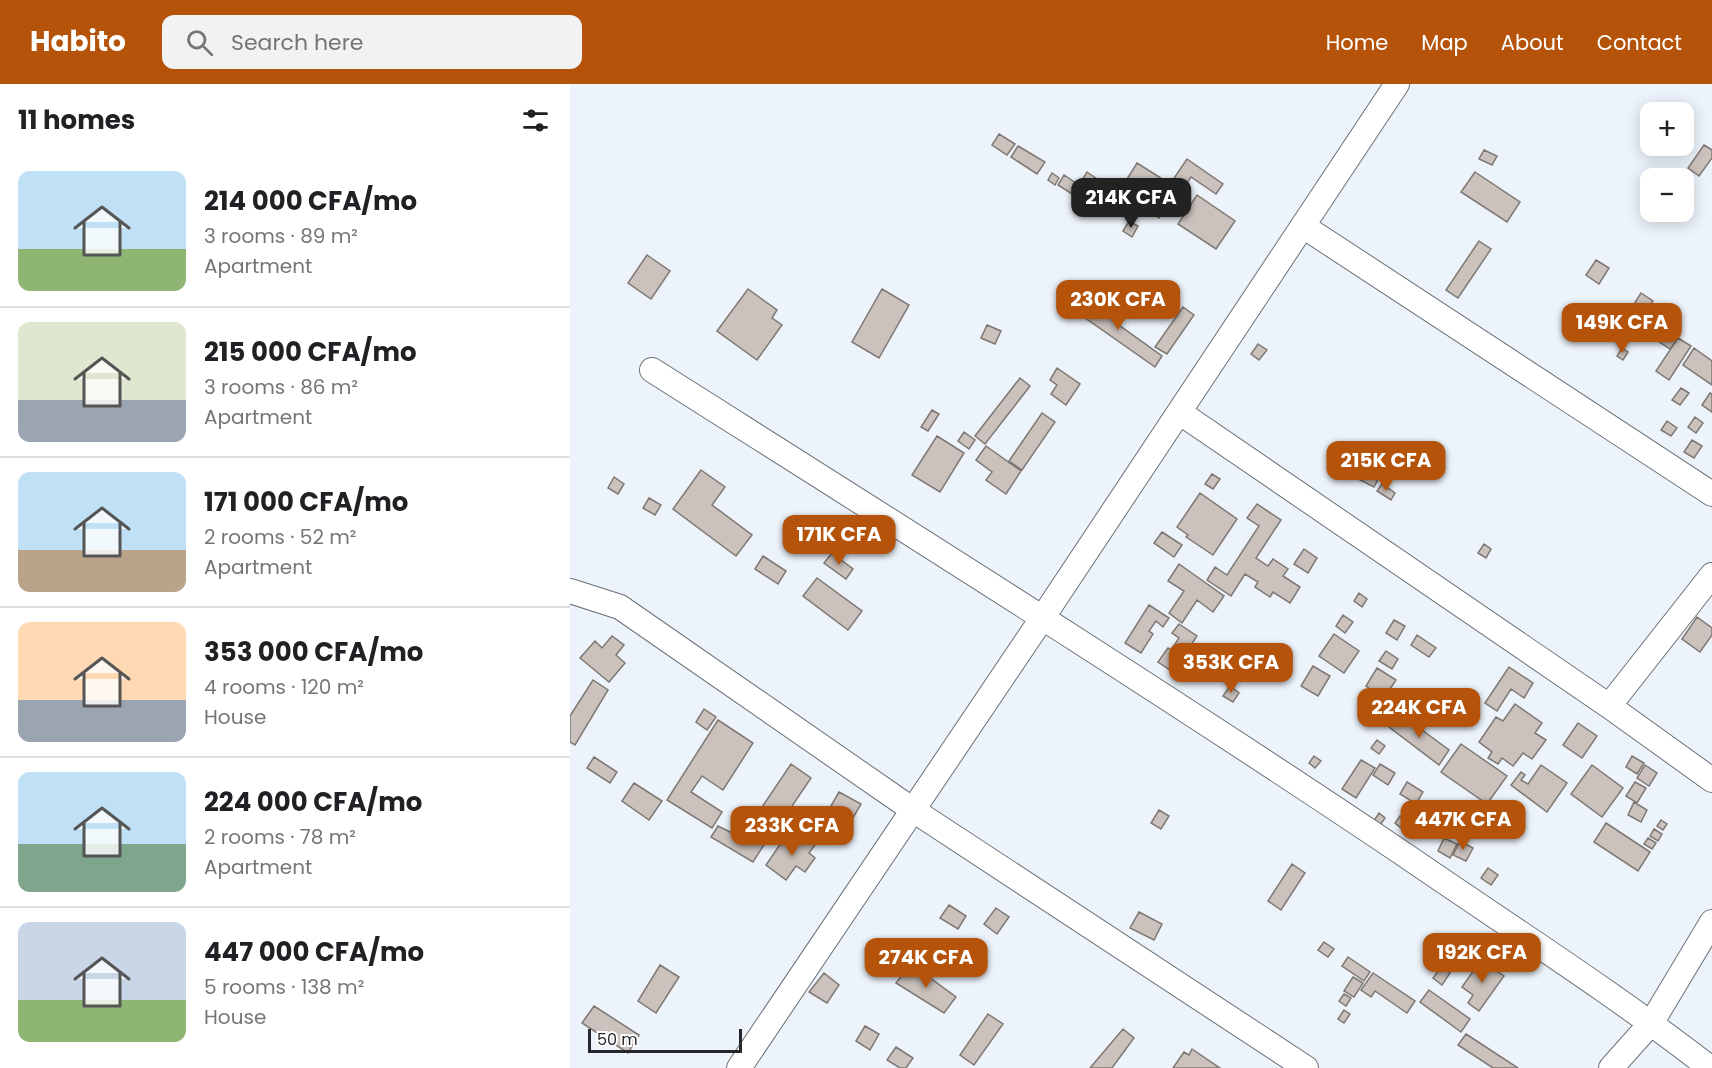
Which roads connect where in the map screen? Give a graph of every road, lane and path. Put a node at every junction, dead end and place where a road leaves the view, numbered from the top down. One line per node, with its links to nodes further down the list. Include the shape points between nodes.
1 (1397, 84): 2 (street)
2 (1303, 226): 4 (street); 5 (street)
3 (652, 370): 8 (street)
4 (1179, 411): 8 (street); 9 (street)
5 (1712, 494)
6 (1712, 574): 9 (street)
7 (570, 591): 11 (street, via 620,607)
8 (1043, 617): 11 (street); 13 (street)
9 (1609, 706): 10 (street)
10 (1712, 780)
11 (913, 810): 14 (street); 15 (street)
12 (1712, 922): 13 (street)
13 (1652, 1022): 16 (street); 17 (street)
14 (739, 1068)
15 (1306, 1068)
16 (1611, 1068)
17 (1710, 1068)

